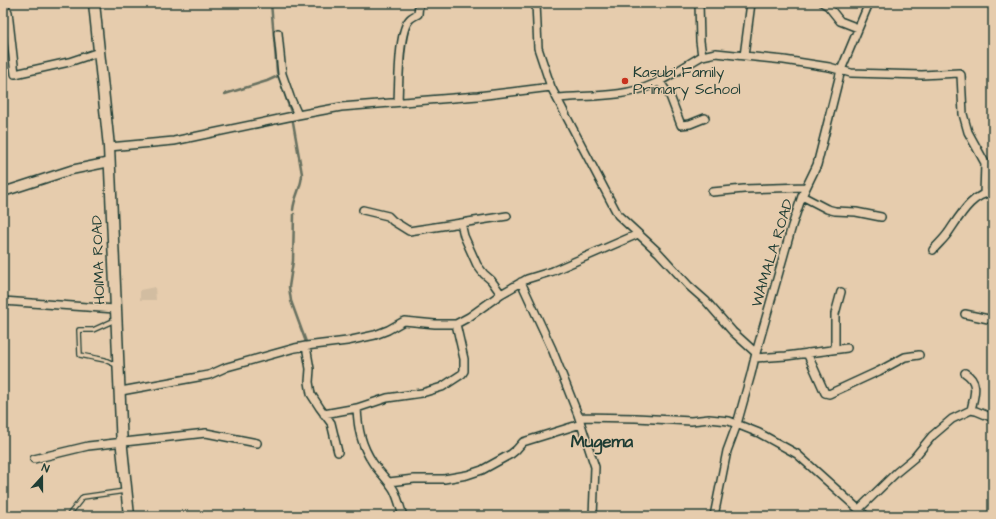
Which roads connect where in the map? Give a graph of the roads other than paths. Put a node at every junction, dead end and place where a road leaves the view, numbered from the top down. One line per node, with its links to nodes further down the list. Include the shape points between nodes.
1 (94, 3): 12 (main road, HOIMA ROAD)
2 (419, 3): 19 (street, via 418,14 409,19 403,32)
3 (536, 3): 17 (street, via 538,48)
4 (699, 3): 13 (street)
5 (751, 3): 14 (street)
6 (823, 3): 9 (street, via 840,21)
7 (869, 3): 9 (street, WAMALA ROAD)
8 (8, 12): 11 (street)
9 (858, 28): 15 (street, WAMALA ROAD)
10 (278, 33): 20 (street, via 282,74)
11 (7, 34): 12 (street, via 15,74 69,62)
12 (99, 52): 22 (main road, HOIMA ROAD)
13 (702, 56): 14 (street, via 716,53); 16 (street)
14 (744, 56): 15 (street)
15 (841, 70): 24 (street, WAMALA ROAD, via 817,165); 28 (street, via 851,73 959,73 968,132 985,163)
16 (659, 81): 18 (street, via 626,93 600,97); 21 (street, via 670,96 681,125)
17 (551, 87): 18 (street); 19 (street)
18 (557, 98): 34 (street, via 618,215)
19 (398, 102): 20 (street, via 341,107)
20 (298, 115): 22 (street, via 174,141)
21 (705, 118)
22 (109, 147): 23 (main road, HOIMA ROAD)
23 (110, 162): 25 (street, via 71,170); 40 (main road, HOIMA ROAD)
24 (806, 187): 26 (street); 29 (street, WAMALA ROAD)
25 (3, 192)
26 (712, 192)
27 (993, 193): 28 (street)
28 (984, 194): 35 (street, via 967,207)
29 (802, 196): 32 (street, via 834,211); 49 (street, WAMALA ROAD)
30 (363, 210): 33 (street, via 388,216 409,231)
31 (507, 216): 33 (street)
32 (881, 217)
33 (461, 223): 38 (street, via 477,265)
34 (638, 234): 36 (street, via 553,271); 49 (street)
35 (934, 250)
36 (520, 282): 38 (street); 58 (street, via 552,349)
37 (841, 292): 47 (street, via 835,314)
38 (501, 294): 44 (street)
39 (3, 301): 40 (street)
40 (115, 309): 42 (main road, HOIMA ROAD)
41 (965, 314): 43 (street)
42 (116, 319): 51 (main road, HOIMA ROAD); 51 (lane, via 93,330 79,330 80,355)
43 (993, 320)
44 (456, 324): 45 (street, via 404,321 375,335); 54 (street, via 464,358 462,374 442,387 387,398)
45 (306, 346): 53 (street, via 227,366 209,375); 56 (street, via 311,394)
46 (847, 348): 47 (street)
47 (836, 350): 48 (street)
48 (807, 353): 49 (street, via 786,356); 50 (street, via 825,393 828,394 905,357)
49 (756, 355): 59 (street, WAMALA ROAD)
50 (918, 355)
51 (119, 366): 53 (main road, HOIMA ROAD)
52 (965, 373): 55 (street, via 975,383)
53 (121, 391): 60 (main road, HOIMA ROAD)
54 (357, 408): 56 (street); 64 (street, via 358,428 364,444 374,464)
55 (971, 410): 57 (street); 66 (street, via 949,421 932,436 914,458)
56 (324, 414): 62 (street, via 331,423)
57 (993, 418)
58 (580, 421): 59 (street, via 636,418 691,421 709,419); 64 (street, via 523,442 511,454 467,475); 70 (street, via 595,467)
59 (736, 424): 66 (street, via 759,433 797,454); 71 (street, WAMALA ROAD, via 727,451)
60 (122, 441): 61 (street, via 206,433); 63 (street); 65 (main road, HOIMA ROAD)
61 (257, 443)
62 (338, 452)
63 (34, 458)
64 (389, 482): 69 (street)
65 (126, 491): 67 (lane, via 83,497); 68 (main road, HOIMA ROAD)
66 (859, 510): 72 (street)
67 (68, 516)
68 (129, 516)
69 (403, 516)
70 (593, 516)
71 (714, 516)
72 (866, 516)

